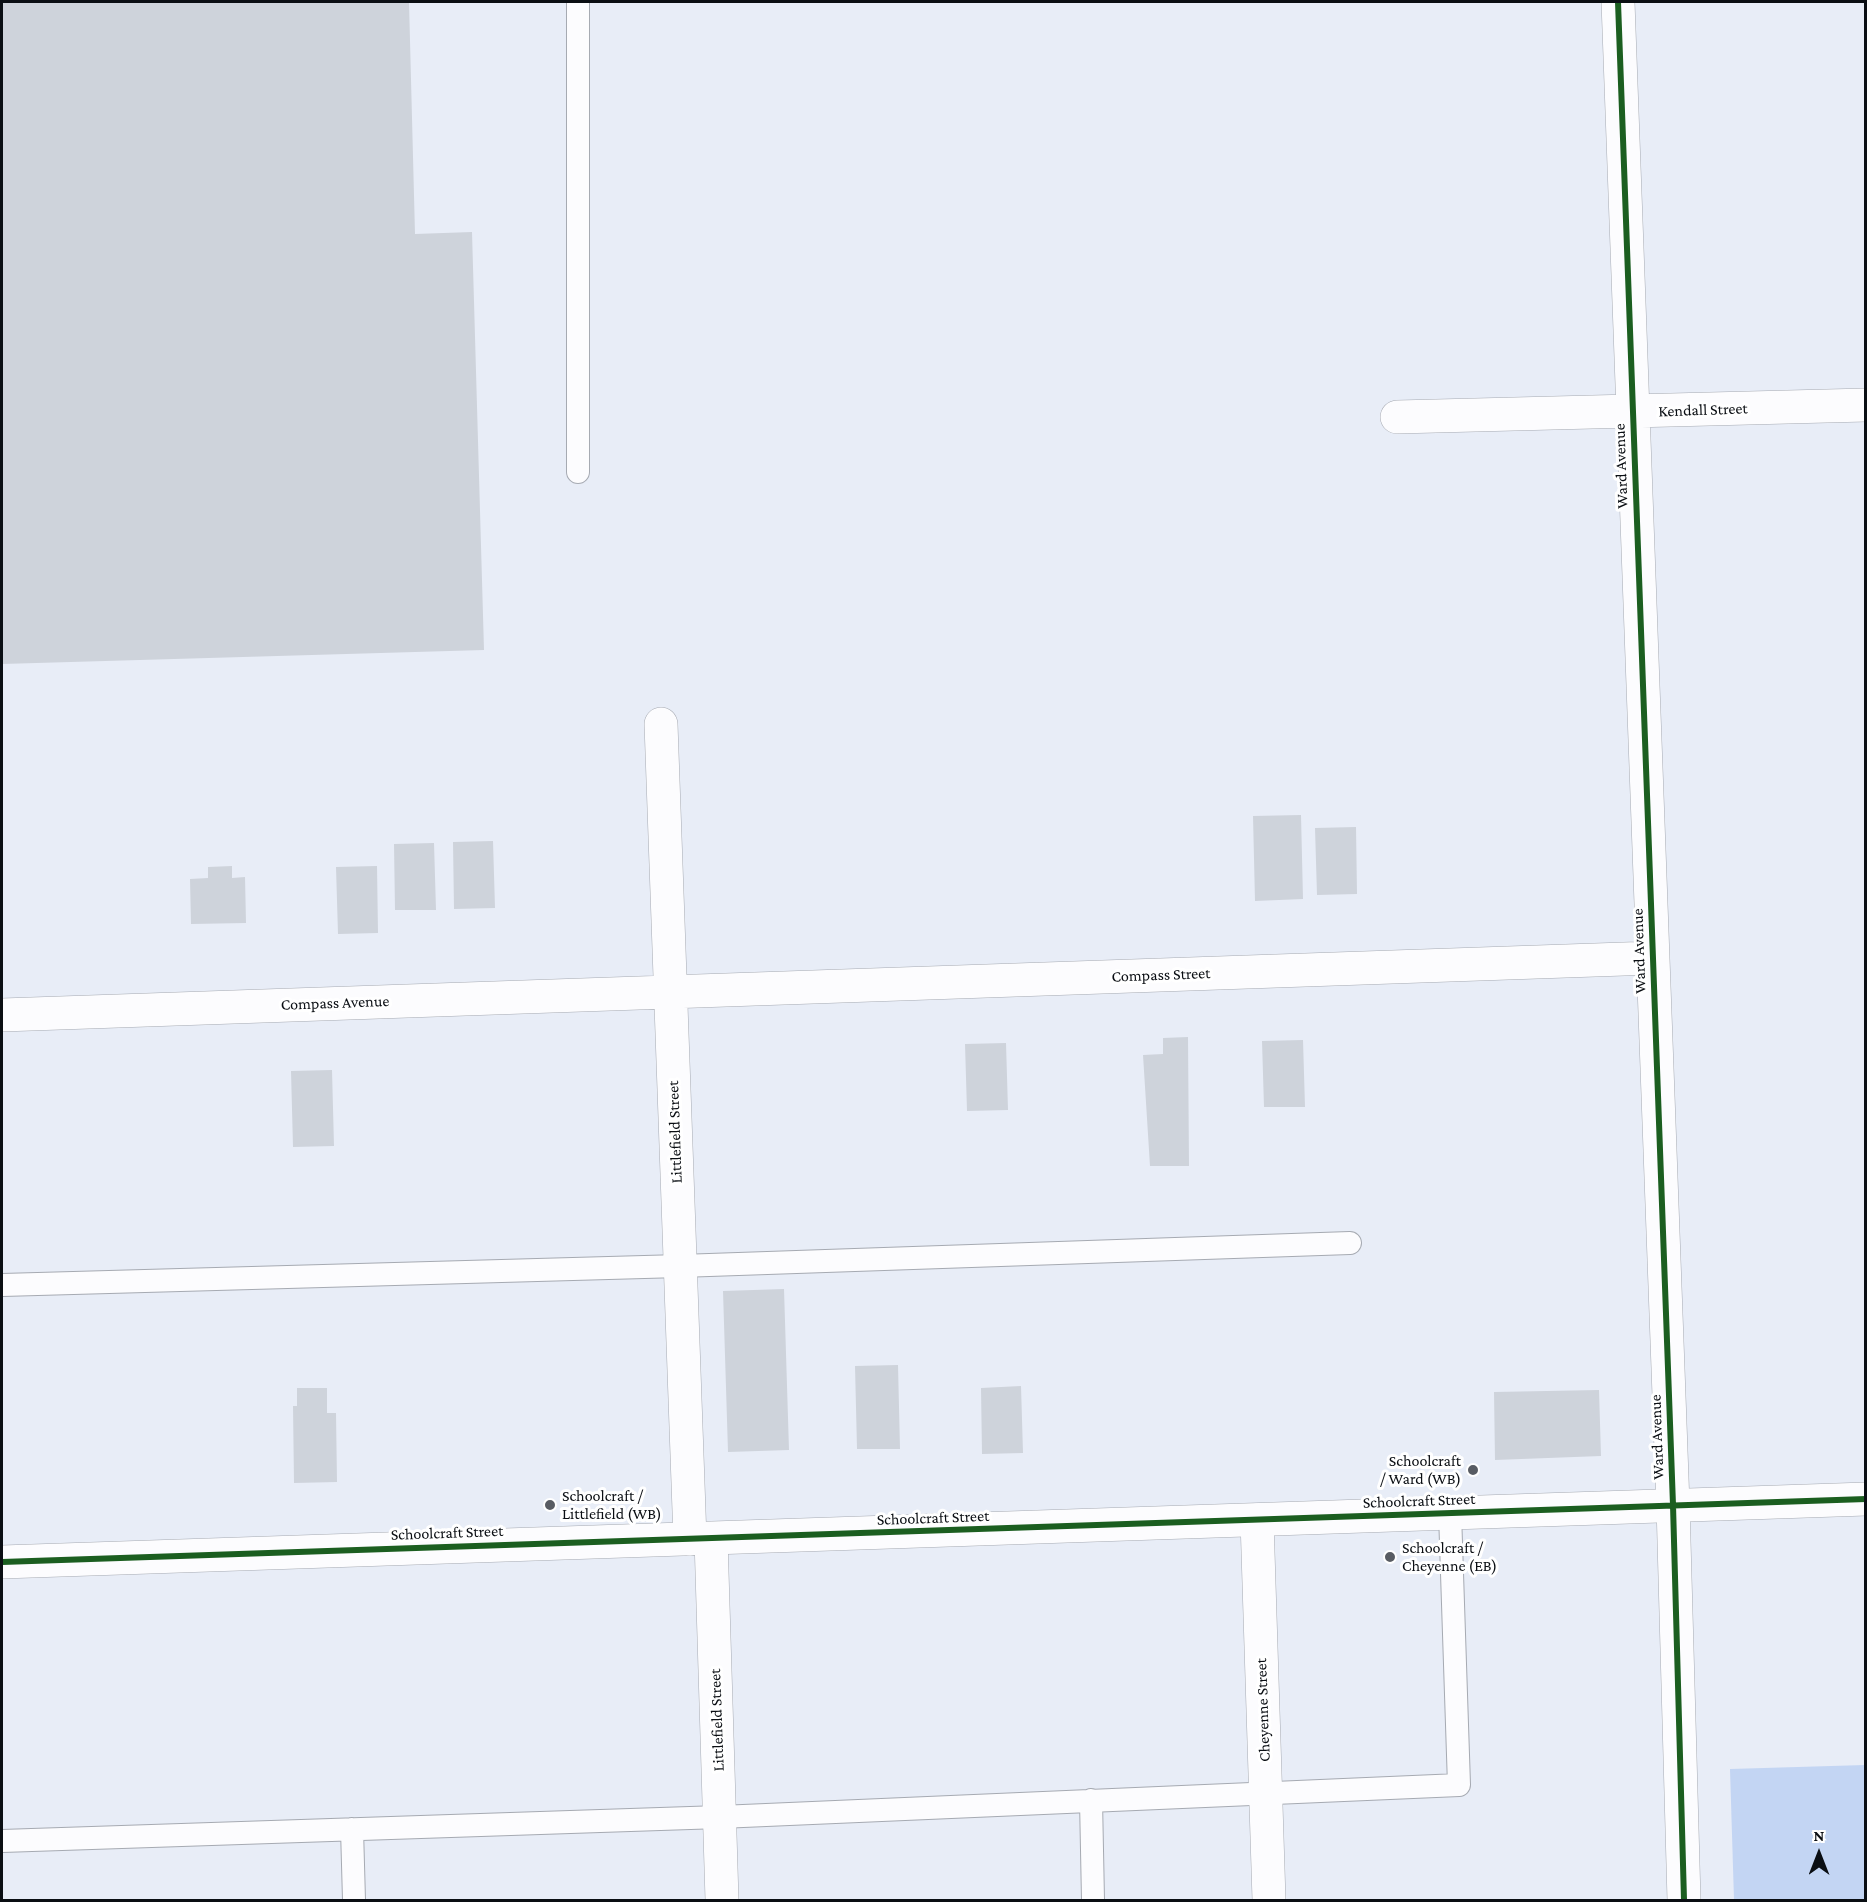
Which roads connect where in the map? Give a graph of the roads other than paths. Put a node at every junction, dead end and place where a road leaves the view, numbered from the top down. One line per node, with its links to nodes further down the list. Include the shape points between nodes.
1 (578, 2): 6 (lane)
2 (1618, 2): 4 (street, Ward Avenue)
3 (1866, 405): 4 (street, Kendall Street)
4 (1633, 412): 5 (street, Kendall Street); 8 (street, Ward Avenue)
5 (1397, 417)
6 (578, 472)
7 (661, 724): 9 (street, Littlefield Street)
8 (1653, 958): 9 (street, Compass Street); 15 (street, Ward Avenue)
9 (669, 992): 10 (street, Compass Avenue); 12 (street, Littlefield Street)
10 (2, 1015)
11 (1350, 1243): 12 (lane)
12 (680, 1266): 13 (lane); 18 (street, Littlefield Street)
13 (2, 1285)
14 (1866, 1499): 15 (street, Schoolcraft Street)
15 (1673, 1505): 16 (street, Schoolcraft Street); 29 (street, Ward Avenue)
16 (1450, 1513): 17 (street, Schoolcraft Street); 20 (lane, via 1459,1785)
17 (1257, 1521): 18 (street, Schoolcraft Street); 20 (street, Cheyenne Street)
18 (701, 1539): 19 (street, Schoolcraft Street); 22 (street, Littlefield Street)
19 (2, 1562)
20 (1266, 1792): 21 (lane); 28 (street, Cheyenne Street)
21 (1091, 1800): 22 (lane); 27 (lane)
22 (720, 1817): 23 (lane); 26 (street, Littlefield Street)
23 (352, 1829): 24 (lane); 25 (lane)
24 (2, 1841)
25 (354, 1900)
26 (722, 1900)
27 (1094, 1900)
28 (1269, 1900)
29 (1684, 1900)

